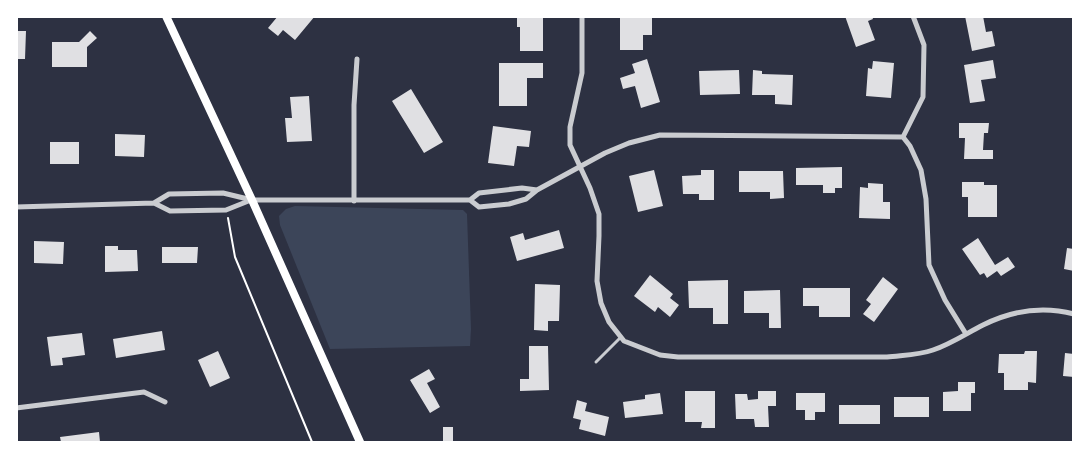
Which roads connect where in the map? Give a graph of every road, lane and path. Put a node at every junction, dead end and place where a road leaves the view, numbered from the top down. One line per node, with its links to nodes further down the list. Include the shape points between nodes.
1 (166, 16): 8 (main road)
2 (582, 16): 6 (street, via 582,73 570,127 570,145)
3 (913, 16): 5 (street, via 924,45 923,97)
4 (357, 59): 10 (street)
5 (903, 136): 6 (street, via 660,135 629,143); 15 (street, via 921,170 929,265)
6 (580, 168): 7 (street); 16 (street, via 599,214 597,281 601,303)
7 (537, 190): 9 (street, via 479,193); 9 (street, via 526,199 492,207 479,207)
8 (252, 200): 10 (street); 11 (street, via 223,193 169,194); 11 (street, via 226,210 170,211); 21 (main road)
9 (470, 200): 10 (street)
10 (354, 201)
11 (154, 203): 12 (street)
12 (16, 207)
13 (228, 218): 20 (path, via 236,257)
14 (1074, 314): 15 (street, via 1009,314)
15 (966, 334): 16 (street, via 934,350 876,357 678,357 642,349)
16 (621, 337): 17 (lane)
17 (596, 362)
18 (165, 402): 19 (street, via 144,392)
19 (16, 408)
20 (312, 442)
21 (360, 442)

